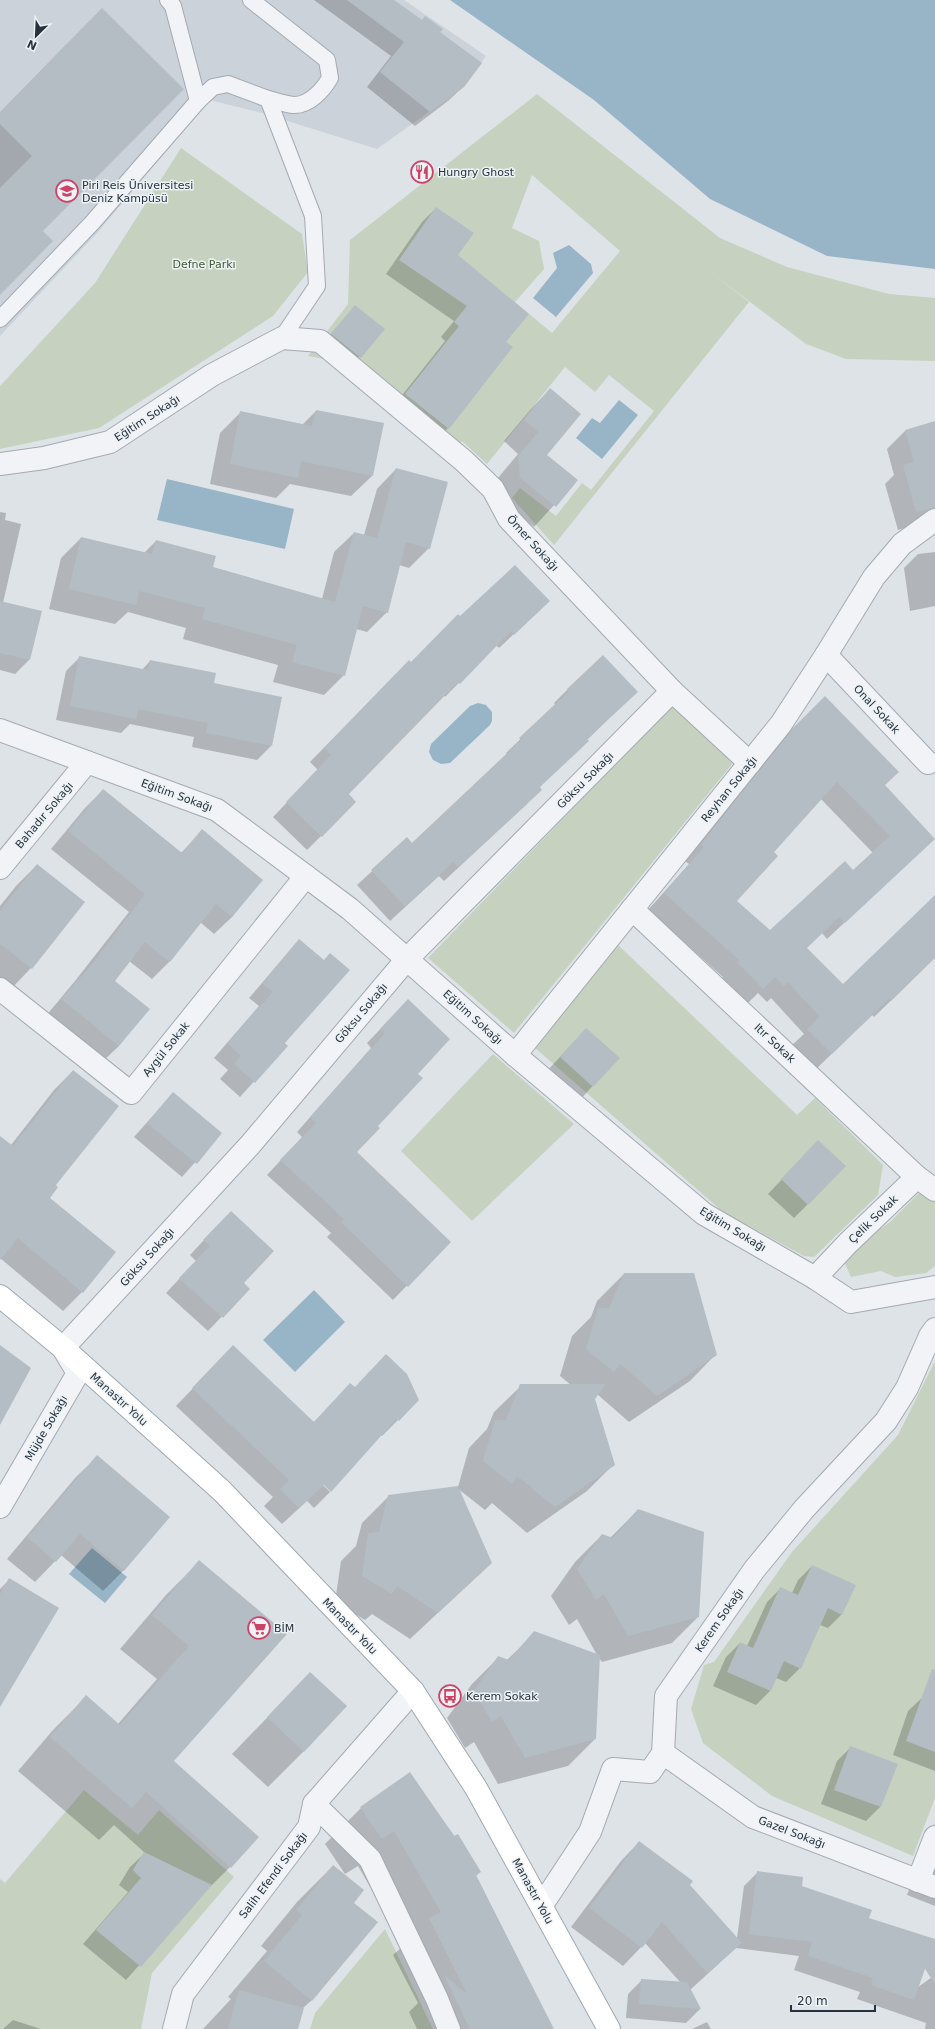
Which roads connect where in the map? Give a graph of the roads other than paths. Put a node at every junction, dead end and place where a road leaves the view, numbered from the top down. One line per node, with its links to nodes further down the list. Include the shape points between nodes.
1 (168, 0): 4 (lane, via 173,6)
2 (251, 0): 3 (lane, via 327,60 330,78 323,90 311,99 294,105)
3 (268, 98): 4 (lane, via 228,84 213,87); 6 (lane, via 313,216 317,286)
4 (198, 101): 5 (lane, via 92,223)
5 (0, 319)
6 (282, 338): 7 (street, Eğitim Sokağı, via 212,375 110,442 44,458); 10 (street, Ömer Sokağı, via 320,341 453,451 493,489 509,519)
7 (0, 464)
8 (935, 520): 9 (street, Reyhan Sokağı, via 902,544 874,577)
9 (826, 656): 13 (street, Onal Sokak); 14 (street, Reyhan Sokağı, via 781,724)
10 (672, 691): 14 (street, Ömer Sokağı); 18 (street, Göksu Sokağı)
11 (0, 730): 12 (street, Eğitim Sokağı)
12 (87, 762): 15 (street, Bahadır Sokağı); 16 (street, Eğitim Sokağı, via 217,810)
13 (928, 762)
14 (750, 763): 17 (street, Reyhan Sokağı)
15 (0, 868)
16 (306, 876): 18 (street, Eğitim Sokağı, via 350,909); 19 (street, Aygül Sokak, via 131,1093)
17 (632, 909): 20 (street, Reyhan Sokağı); 21 (street, Itır Sokak)
18 (407, 959): 20 (street, Eğitim Sokağı); 27 (street, Göksu Sokağı, via 250,1145)
19 (0, 989)
20 (515, 1055): 23 (street, Eğitim Sokağı, via 704,1214)
21 (917, 1177): 22 (street); 23 (street, Çelik Sokak)
22 (935, 1190)
23 (815, 1278): 24 (street, Eğitim Sokağı, via 851,1302)
24 (935, 1287)
25 (0, 1296): 27 (main road, Manastır Yolu)
26 (935, 1330): 30 (street, Kerem Sokağı, via 907,1388 886,1421 804,1509 754,1570 666,1696)
27 (63, 1348): 28 (street, Müjde Sokağı, via 78,1373); 29 (main road, Manastır Yolu, via 222,1491)
28 (0, 1507)
29 (413, 1691): 31 (street, Salih Efendi Sokağı); 34 (main road, Manastır Yolu, via 476,1788)
30 (663, 1753): 33 (street, Gazel Sokağı, via 754,1817); 34 (street, via 650,1772 613,1769 590,1832)
31 (314, 1804): 35 (street, Salih Efendi Sokağı, via 309,1827 183,1994); 36 (street, via 370,1859)
32 (935, 1837): 33 (street)
33 (927, 1884)
34 (542, 1905): 37 (main road, Manastır Yolu)
35 (174, 2029)
36 (449, 2029)
37 (608, 2029)

